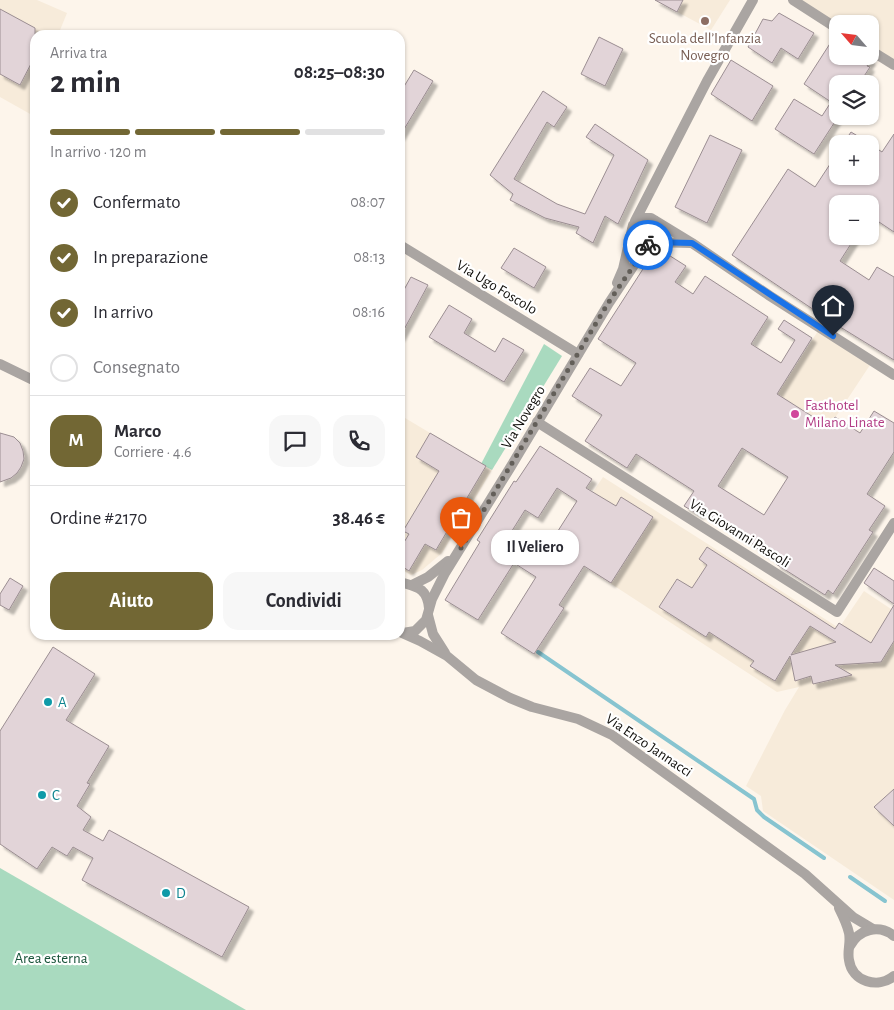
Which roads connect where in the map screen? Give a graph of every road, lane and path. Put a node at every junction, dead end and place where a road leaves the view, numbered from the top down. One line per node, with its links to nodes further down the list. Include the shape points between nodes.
1 (753, 0): 6 (street, Via Novegro)
2 (793, 0): 3 (street)
3 (829, 23)
4 (879, 56): 5 (street)
5 (894, 65)
6 (662, 168): 7 (street, Via Novegro, via 653,195); 8 (street, Via Novegro)
7 (653, 220): 8 (street, via 642,217); 9 (street, via 659,233); 10 (street)
8 (633, 227): 9 (street, via 636,241); 12 (street, Via Novegro, via 623,269)
9 (650, 243): 10 (street); 12 (street, Via Novegro)
10 (692, 243): 15 (street)
11 (405, 248): 13 (street, Via Ugo Foscolo)
12 (610, 300): 13 (street, Via Novegro)
13 (578, 354): 17 (street, Via Novegro)
14 (0, 364): 16 (street)
15 (894, 375)
16 (30, 379)
17 (537, 422): 18 (street, Via Giovanni Pascoli, via 837,612); 19 (street, Via Novegro)
18 (894, 523)
19 (461, 548): 20 (street, Via Novegro, via 418,584); 22 (street, Via Novegro, via 440,582)
20 (405, 583)
21 (405, 584): 22 (street, Via Novegro, via 424,594)
22 (429, 612): 23 (street, Via Novegro, via 418,629); 25 (street, via 434,638)
23 (405, 633)
24 (405, 635): 25 (street, Via Enzo Jannacci)
25 (447, 656): 26 (street, Via Enzo Jannacci, via 476,680 510,698 578,719 612,735 805,874)
26 (835, 900): 27 (street, Via Enzo Jannacci, via 855,919); 29 (street, Via Enzo Jannacci, via 847,926)
27 (873, 929): 28 (street, Via Enzo Jannacci); 29 (street, via 861,933)
28 (894, 936)
29 (850, 947): 30 (street, Via Enzo Jannacci, via 850,964 860,978 878,983)
30 (894, 976)

